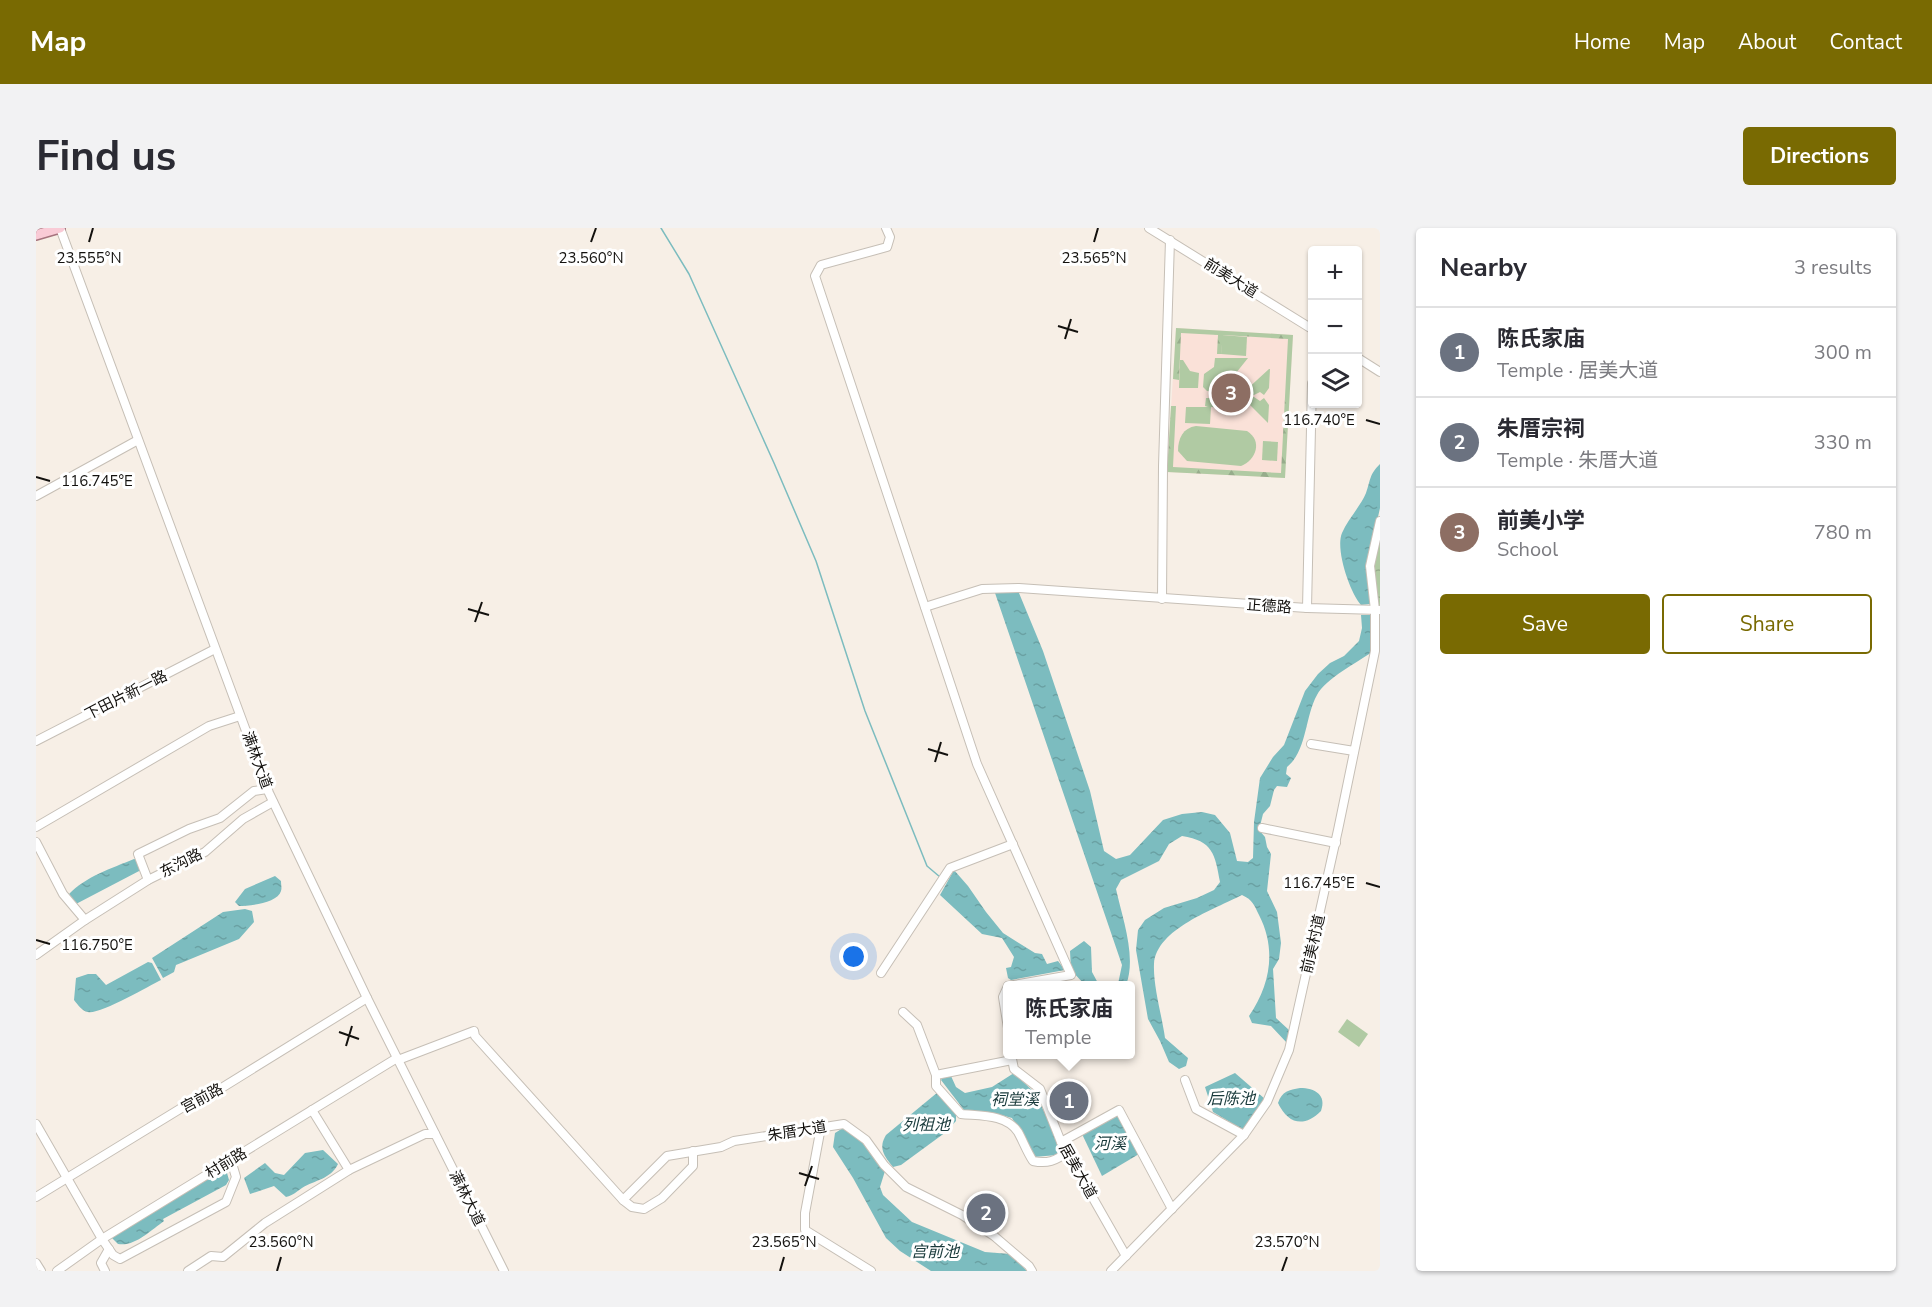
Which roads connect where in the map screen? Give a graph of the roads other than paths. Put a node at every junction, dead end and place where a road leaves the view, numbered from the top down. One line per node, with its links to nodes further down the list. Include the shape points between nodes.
1 (60, 228): 4 (main road); 10 (street, 满林大道)
2 (886, 228): 14 (street, via 890,237 887,247 821,265 815,276)
3 (1149, 228): 5 (street, 前美大道)
4 (36, 235)
5 (1170, 240): 6 (street, 前美大道); 13 (street)
6 (1308, 326)
7 (1362, 361): 8 (street)
8 (1380, 372)
9 (1311, 408): 15 (street)
10 (138, 440): 11 (street); 17 (street, 满林大道)
11 (36, 496)
12 (1380, 521): 16 (street, 前美村道, via 1370,566)
13 (1162, 599): 14 (street, 正德路, via 1019,588 982,589); 15 (street, 正德路)
14 (925, 607): 28 (street, via 977,764)
15 (1307, 608): 16 (street, 正德路)
16 (1378, 610): 21 (street, 前美村道, via 1375,651)
17 (215, 649): 18 (street, 满林大道); 19 (street, 下田片新一路)
18 (240, 716): 22 (street, 满林大道); 24 (street, via 209,726)
19 (36, 741)
20 (1311, 744): 21 (street)
21 (1354, 752): 27 (street, 前美村道)
22 (267, 789): 23 (street, 满林大道); 29 (street, via 254,791 220,818 138,854)
23 (273, 802): 29 (street, 东沟路, via 243,819 205,852); 34 (street, 满林大道)
24 (36, 827)
25 (1262, 828): 27 (street)
26 (36, 842): 30 (street, via 63,894)
27 (1335, 843): 45 (street, 前美村道, via 1289,1050 1267,1102)
28 (1013, 844): 32 (street, via 950,868); 33 (street, via 1071,975)
29 (148, 880): 30 (street, 东沟路)
30 (85, 920): 31 (street, 东沟路)
31 (36, 955)
32 (881, 973)
33 (1037, 981)
34 (367, 998): 36 (street, 满林大道); 51 (street, 宫前路)
35 (903, 1012): 39 (street, via 917,1025)
36 (398, 1059): 41 (street, 村前路); 44 (street, 满林大道); 53 (street, 村前路, via 474,1031)
37 (1003, 1059): 39 (street)
38 (1011, 1059): 46 (street, 居美大道, via 1014,1070 1040,1089)
39 (936, 1074): 48 (street, via 936,1086 961,1114 1002,1119 1011,1124 1033,1161 1052,1161)
40 (1185, 1080): 45 (street, via 1196,1109)
41 (312, 1110): 49 (street, 村前路); 50 (street)
42 (36, 1124): 51 (street)
43 (821, 1127): 47 (street, 朱厝大道); 59 (street, 朱厝大道, via 844,1124 866,1140 906,1187 994,1236); 65 (street, via 805,1230)
44 (435, 1134): 50 (street, via 425,1134); 64 (street, 满林大道)
45 (1244, 1135): 54 (street, 前美村道)
46 (1061, 1142): 48 (street, 居美大道); 54 (street, via 1119,1110)
47 (691, 1151): 53 (street, 朱厝大道, via 667,1156); 53 (street, via 693,1166 662,1198 644,1209)
48 (1067, 1152): 57 (street, 居美大道)
49 (231, 1160): 55 (street, 村前路); 56 (street, via 236,1177 226,1202 120,1259)
50 (349, 1170): 63 (street, via 266,1223 223,1257 211,1256)
51 (68, 1178): 52 (street, 宫前路); 55 (street)
52 (36, 1197)
53 (622, 1200)
54 (1172, 1209): 57 (street, 前美村道)
55 (102, 1239): 56 (street); 61 (street, 村前路)
56 (109, 1249): 62 (street, via 101,1263)
57 (1126, 1256): 66 (street, 前美村道)
58 (36, 1263): 60 (street)
59 (1029, 1269)
60 (41, 1271)
61 (57, 1271)
62 (105, 1271)
63 (188, 1271)
64 (504, 1271)
65 (871, 1271)
66 (1111, 1271)

